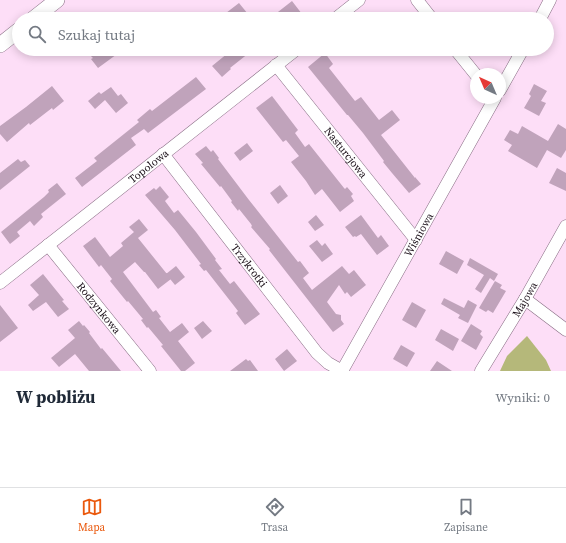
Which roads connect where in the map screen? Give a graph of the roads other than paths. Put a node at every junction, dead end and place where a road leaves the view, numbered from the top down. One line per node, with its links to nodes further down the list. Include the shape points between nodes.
1 (57, 0): 5 (main road)
2 (359, 0): 6 (street)
3 (417, 0): 7 (street)
4 (550, 0): 8 (street)
5 (42, 12)
6 (344, 12)
7 (426, 12)
8 (544, 12)
9 (12, 36): 10 (main road)
10 (0, 45)
11 (288, 56): 14 (street, Topolowa)
12 (461, 56): 15 (street)
13 (519, 56): 16 (street)
14 (276, 65): 18 (street, Topolowa); 20 (street, Nasturcjowa)
15 (471, 68)
16 (506, 79)
17 (491, 104): 20 (street, Wiśniowa)
18 (163, 154): 21 (street, Topolowa); 26 (street, Trzykrotki, via 317,353)
19 (565, 229): 23 (street, Majowa)
20 (416, 240): 26 (street, Wiśniowa)
21 (48, 245): 22 (street, Topolowa); 25 (street, Rodzynkowa)
22 (0, 283)
23 (525, 300): 24 (street); 27 (street, Majowa)
24 (566, 330)
25 (150, 371)
26 (342, 371)
27 (481, 371)

